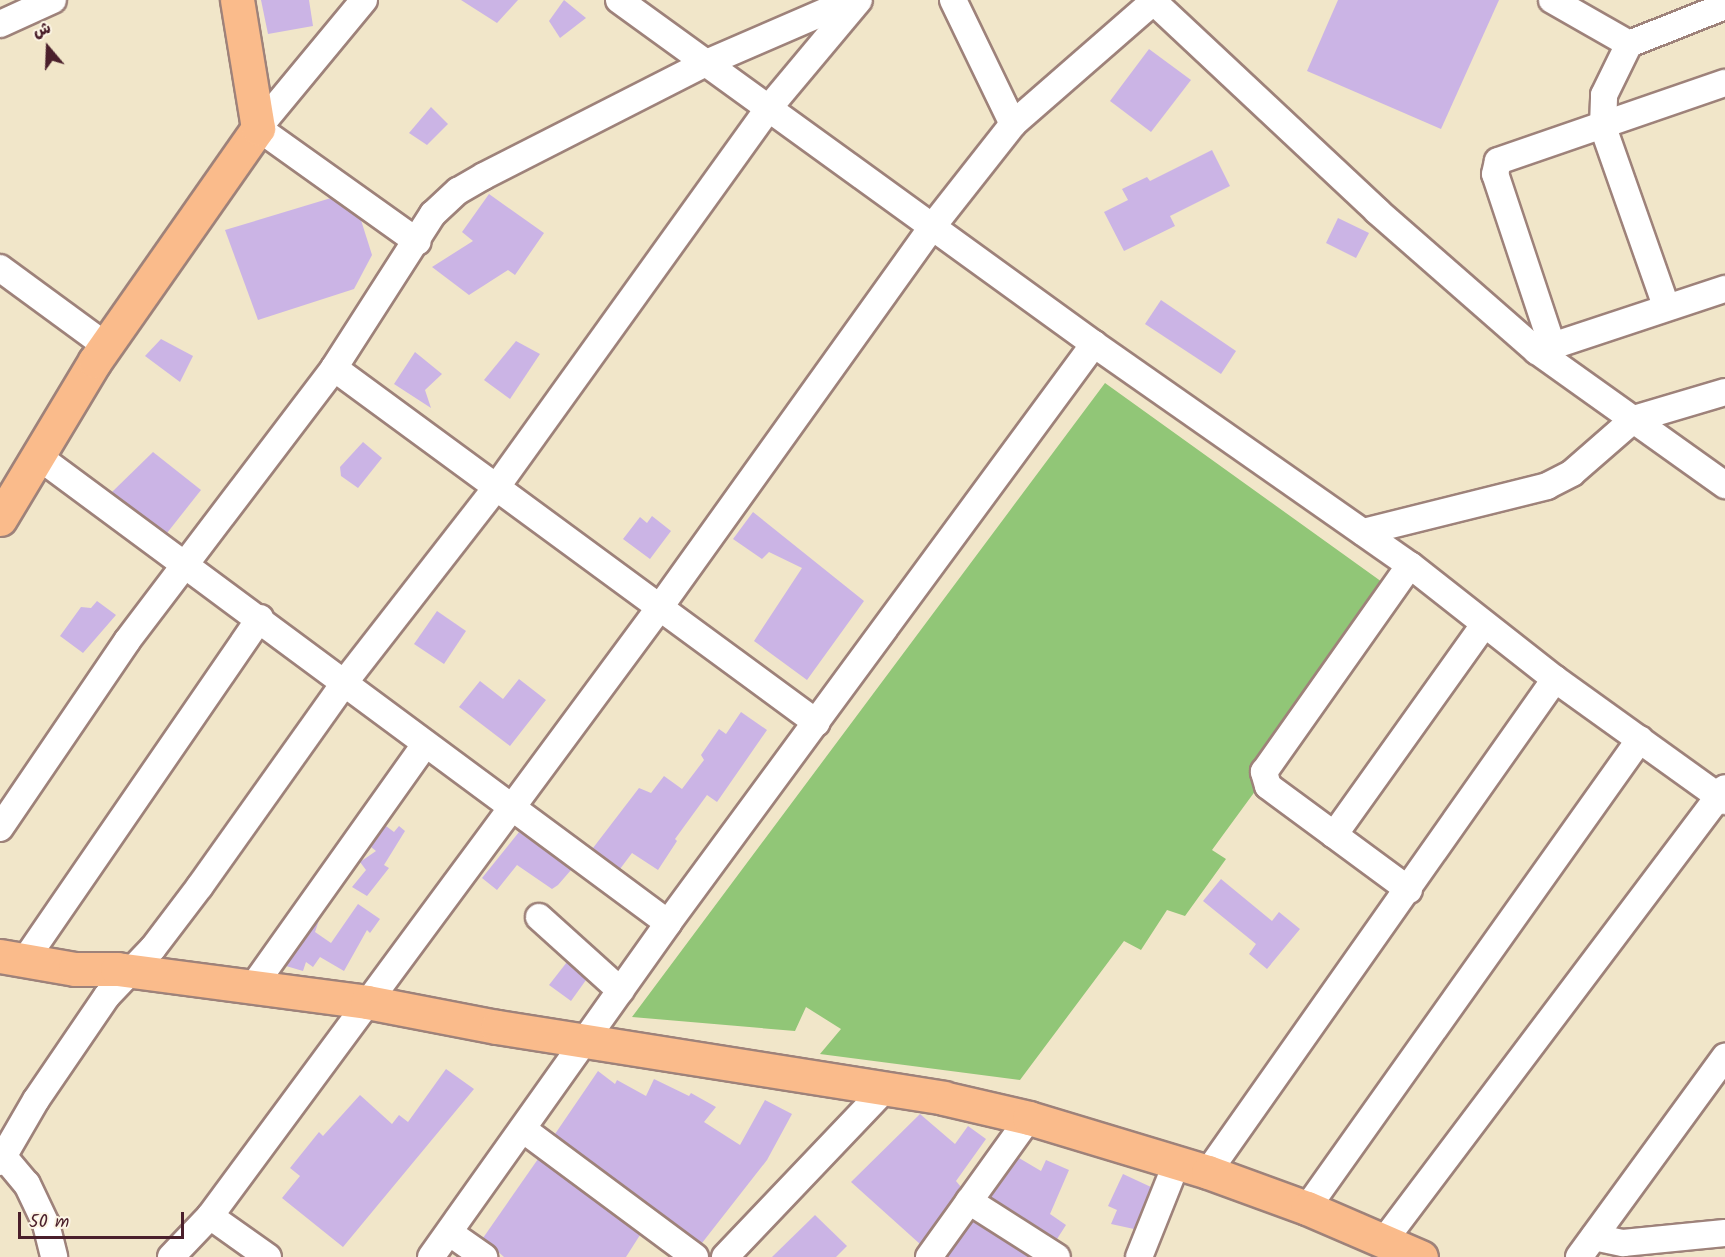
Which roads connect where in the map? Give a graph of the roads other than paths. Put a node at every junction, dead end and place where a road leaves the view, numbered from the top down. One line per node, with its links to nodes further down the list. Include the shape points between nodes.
1 (53, 0): 11 (street)
2 (237, 0): 18 (main road)
3 (364, 0): 18 (street)
4 (619, 0): 13 (street)
5 (852, 0): 13 (street)
6 (859, 0): 15 (street)
7 (953, 0): 16 (street)
8 (1552, 0): 12 (street)
9 (1155, 1): 16 (street); 26 (street, via 1377,211)
10 (1725, 6): 12 (street)
11 (0, 24)
12 (1629, 44): 17 (street, via 1604,95)
13 (704, 64): 15 (street); 20 (street, via 458,191 433,214)
14 (1725, 83): 17 (street)
15 (767, 110): 19 (street); 32 (street)
16 (1013, 124): 19 (street)
17 (1603, 127): 23 (street); 26 (street, via 1498,161 1495,166)
18 (258, 128): 20 (street); 25 (main road)
19 (932, 226): 24 (street); 37 (street)
20 (418, 242): 27 (street)
21 (0, 268): 25 (street)
22 (1725, 289): 23 (street)
23 (1666, 306): 26 (street)
24 (1094, 344): 34 (street); 42 (street)
25 (106, 346): 30 (main road)
26 (1545, 348): 29 (street)
27 (334, 368): 32 (street); 36 (street)
28 (1725, 392): 29 (street)
29 (1634, 419): 31 (street); 34 (street, via 1572,473 1547,486)
30 (39, 457): 33 (main road); 36 (street)
31 (1725, 485)
32 (495, 489): 37 (street); 41 (street)
33 (0, 519)
34 (1363, 532): 35 (street)
35 (1410, 565): 39 (street); 48 (street, via 1264,772 1268,786)
36 (186, 566): 38 (street); 47 (street, via 127,641)
37 (660, 607): 42 (street); 46 (street)
38 (260, 618): 41 (street); 52 (street)
39 (1484, 625): 40 (street); 48 (street)
40 (1555, 679): 43 (street); 49 (street)
41 (344, 683): 44 (street); 53 (street, via 200,886 153,948)
42 (817, 723): 51 (street)
43 (1640, 739): 45 (street); 66 (street)
44 (425, 745): 46 (street); 54 (street)
45 (1723, 795): 70 (street)
46 (513, 806): 51 (street); 56 (street)
47 (0, 828)
48 (1334, 835): 49 (street)
49 (1409, 890): 64 (street)
50 (539, 917): 55 (street)
51 (668, 923): 55 (street)
52 (13, 958): 53 (main road, via 75,969)
53 (128, 970): 54 (main road); 62 (street, via 74,1041)
54 (252, 988): 56 (main road)
55 (621, 991): 57 (street)
56 (367, 1002): 57 (main road); 67 (street)
57 (587, 1040): 59 (main road); 61 (street)
58 (1725, 1057): 71 (street)
59 (885, 1089): 60 (main road); 72 (street)
60 (1029, 1118): 63 (main road); 65 (street)
61 (524, 1130): 68 (street); 78 (street)
62 (2, 1160): 73 (street, via 27,1184 46,1224)
63 (1177, 1162): 64 (main road); 81 (street)
64 (1208, 1172): 66 (main road)
65 (969, 1201): 79 (street); 80 (street)
66 (1307, 1208): 70 (main road)
67 (210, 1216): 74 (street); 75 (street)
68 (450, 1233): 76 (street); 77 (street)
69 (1725, 1233): 71 (street)
70 (1383, 1242): 82 (main road)
71 (1587, 1247)
72 (742, 1252)
73 (54, 1257)
74 (171, 1257)
75 (268, 1257)
76 (431, 1257)
77 (484, 1257)
78 (695, 1257)
79 (929, 1257)
80 (1058, 1257)
81 (1139, 1257)
82 (1421, 1257)

